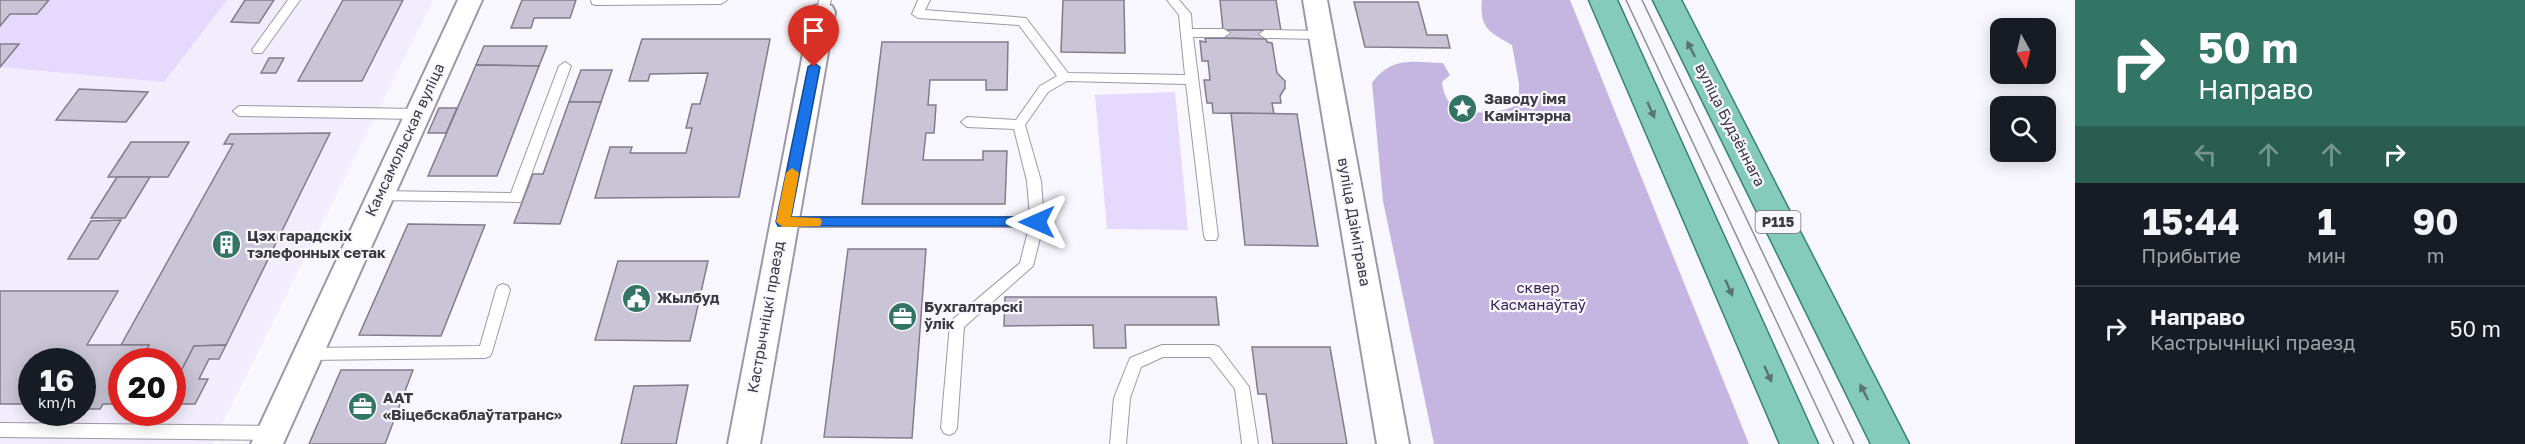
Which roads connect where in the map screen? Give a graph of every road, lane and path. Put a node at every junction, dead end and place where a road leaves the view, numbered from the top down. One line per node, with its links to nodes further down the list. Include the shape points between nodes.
1 (294, 0): 15 (lane)
2 (470, 0): 20 (street, Камсамольская вуліца)
3 (721, 0): 9 (lane)
4 (924, 0): 17 (lane, via 918,14 1022,21)
5 (1173, 0): 11 (lane, via 1185,14)
6 (1315, 0): 14 (street, вуліца Дзімітрава)
7 (1603, 0): 36 (main road, one-way to 36)
8 (1667, 0): 37 (main road, вуліца Будзённага / Р115, one-way to 8)
9 (596, 1)
10 (824, 6): 24 (street, Кастрычніцкі праезд)
11 (1187, 33): 12 (lane); 18 (lane)
12 (1224, 33)
13 (1265, 34): 14 (lane)
14 (1321, 35): 35 (street, вуліца Дзімітрава)
15 (258, 50)
16 (565, 66): 23 (lane, via 516,198)
17 (1065, 76): 18 (lane); 22 (lane, via 1044,89)
18 (1192, 80): 26 (lane)
19 (239, 111): 20 (lane)
20 (417, 114): 23 (street, Камсамольская вуліца)
21 (967, 122): 22 (lane)
22 (1019, 125): 25 (lane, via 1034,181)
23 (378, 196): 28 (street, Камсамольская вуліца)
24 (783, 222): 25 (lane); 32 (street, Кастрычніцкі праезд)
25 (1037, 222): 29 (lane, via 1026,266 957,324)
26 (1211, 236)
27 (503, 290): 28 (lane, via 484,352)
28 (308, 354): 31 (street, Камсамольская вуліца)
29 (949, 428)
30 (0, 430): 31 (lane)
31 (269, 438)
32 (744, 444)
33 (1118, 444): 34 (lane, via 1122,398 1135,363 1162,351 1214,351 1242,387)
34 (1250, 444)
35 (1393, 444)
36 (1799, 444)
37 (1890, 444)

